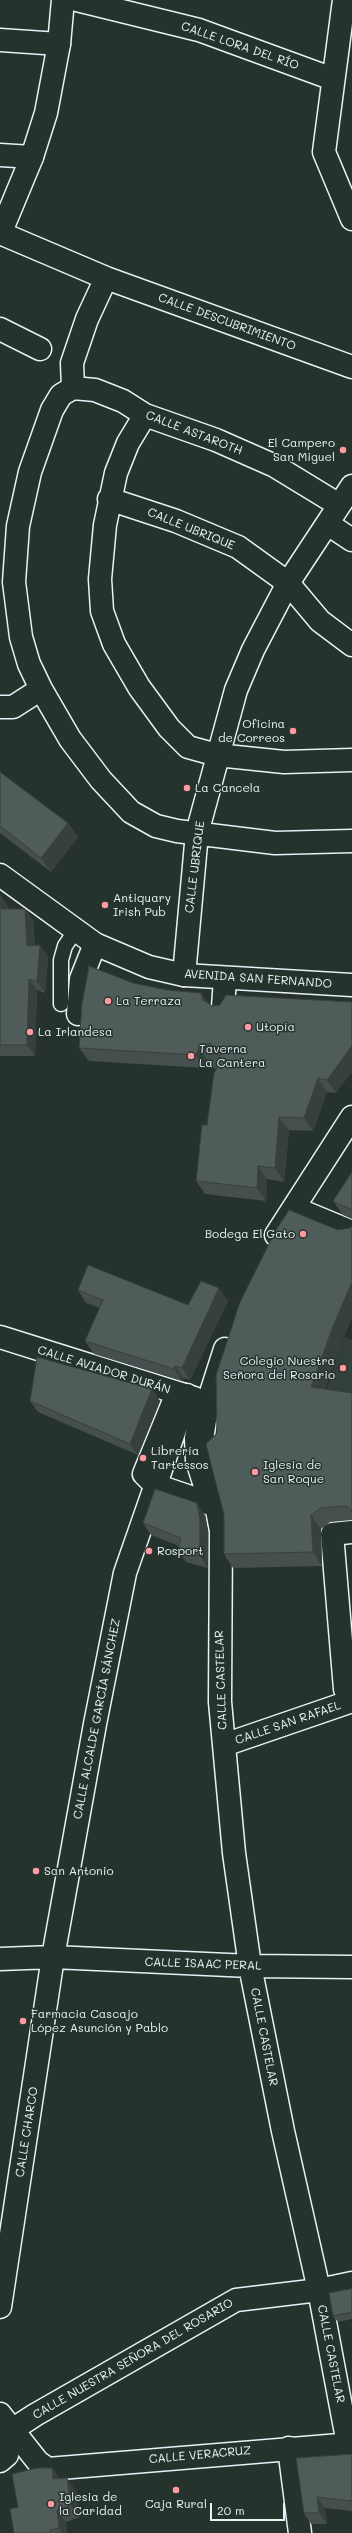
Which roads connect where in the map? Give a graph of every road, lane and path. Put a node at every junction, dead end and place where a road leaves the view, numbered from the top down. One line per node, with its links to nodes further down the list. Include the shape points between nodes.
1 (63, 0): 5 (street)
2 (77, 0): 6 (street, CALLE LORA DEL RÍO, via 199,30)
3 (344, 0): 6 (street)
4 (0, 40): 5 (street)
5 (59, 44): 8 (street, via 46,113)
6 (333, 79): 9 (street, via 324,152)
7 (0, 155): 8 (street)
8 (32, 157): 10 (street)
9 (352, 219)
10 (0, 234): 11 (street, CALLE DESCUBRIMIENTO)
11 (105, 277): 14 (street, CALLE DESCUBRIMIENTO); 15 (street, via 72,363)
12 (0, 329): 13 (street)
13 (40, 349)
14 (352, 367)
15 (73, 388): 16 (street, CALLE ASTAROTH, via 95,390 123,401); 24 (street, via 61,395 52,410 30,472 18,526 14,582 21,637 29,664)
16 (145, 415): 18 (street, via 128,443); 19 (street, CALLE ASTAROTH, via 216,440 275,466)
17 (352, 486): 19 (street, CALLE UBRIQUE)
18 (109, 499): 22 (street, CALLE UBRIQUE, via 176,521 238,547); 26 (street, via 100,579 102,611 114,644 139,687 169,728 188,747)
19 (339, 505): 20 (street, CALLE UBRIQUE)
20 (328, 524): 21 (street); 22 (street, CALLE UBRIQUE)
21 (352, 540)
22 (288, 584): 23 (street, via 320,621); 26 (street, CALLE UBRIQUE, via 253,650 236,690)
23 (352, 645)
24 (41, 689): 25 (street, via 13,707); 28 (street, via 74,745 101,780 131,812 156,826)
25 (0, 707)
26 (217, 755): 27 (street, via 284,762); 28 (street, CALLE UBRIQUE)
27 (352, 760)
28 (197, 833): 29 (street, via 275,842); 33 (street, CALLE UBRIQUE)
29 (352, 841)
30 (0, 875): 31 (street, AVENIDA SAN FERNANDO)
31 (75, 931): 32 (street, AVENIDA SAN FERNANDO); 37 (lane, via 65,946 62,960)
32 (95, 944): 33 (street, AVENIDA SAN FERNANDO, via 149,967); 37 (street)
33 (184, 975): 34 (street, AVENIDA SAN FERNANDO)
34 (226, 979): 35 (street, AVENIDA SAN FERNANDO); 36 (street)
35 (352, 986)
36 (223, 1007)
37 (70, 1009)
38 (352, 1117): 39 (street)
39 (294, 1208): 40 (street); 41 (street)
40 (352, 1232)
41 (268, 1250)
42 (230, 1333): 45 (street)
43 (0, 1337): 44 (street, CALLE AVIADOR DURÁN)
44 (186, 1398): 45 (street, CALLE AVIADOR DURÁN); 46 (street, via 178,1398 174,1402 144,1474); 47 (street, via 203,1406 196,1438 197,1454 202,1482)
45 (208, 1402): 47 (street, via 202,1439 204,1466)
46 (156, 1482): 47 (street, via 211,1504); 52 (street, CALLE ALCALDE GARCÍA SÁNCHEZ, via 125,1573 95,1724)
47 (213, 1500): 51 (street, CALLE CASTELAR, via 221,1531 220,1702)
48 (352, 1532): 49 (street, via 332,1534 345,1689)
49 (352, 1688)
50 (352, 1701): 51 (street, CALLE SAN RAFAEL)
51 (224, 1746): 54 (street, CALLE CASTELAR, via 234,1853)
52 (54, 1957): 53 (street, CALLE ISAAC PERAL); 54 (street, CALLE ISAAC PERAL); 58 (street, CALLE CHARCO)
53 (0, 1959)
54 (250, 1966): 55 (street, CALLE ISAAC PERAL); 57 (street, CALLE CASTELAR, via 283,2131)
55 (352, 1967)
56 (352, 2283): 57 (street, CALLE NUESTRA SEÑORA DEL ROSARIO)
57 (319, 2290): 59 (street, CALLE NUESTRA SEÑORA DEL ROSARIO, via 236,2300); 60 (street, CALLE CASTELAR)
58 (0, 2307)
59 (9, 2430): 61 (street, CALLE VERACRUZ, via 38,2462 48,2469); 62 (street, via 7,2455); 63 (street, CALLE NUESTRA SEÑORA DEL ROSARIO)
60 (350, 2444): 61 (street, CALLE VERACRUZ)
61 (290, 2448): 64 (street)
62 (0, 2461)
63 (0, 2469)
64 (300, 2533)

